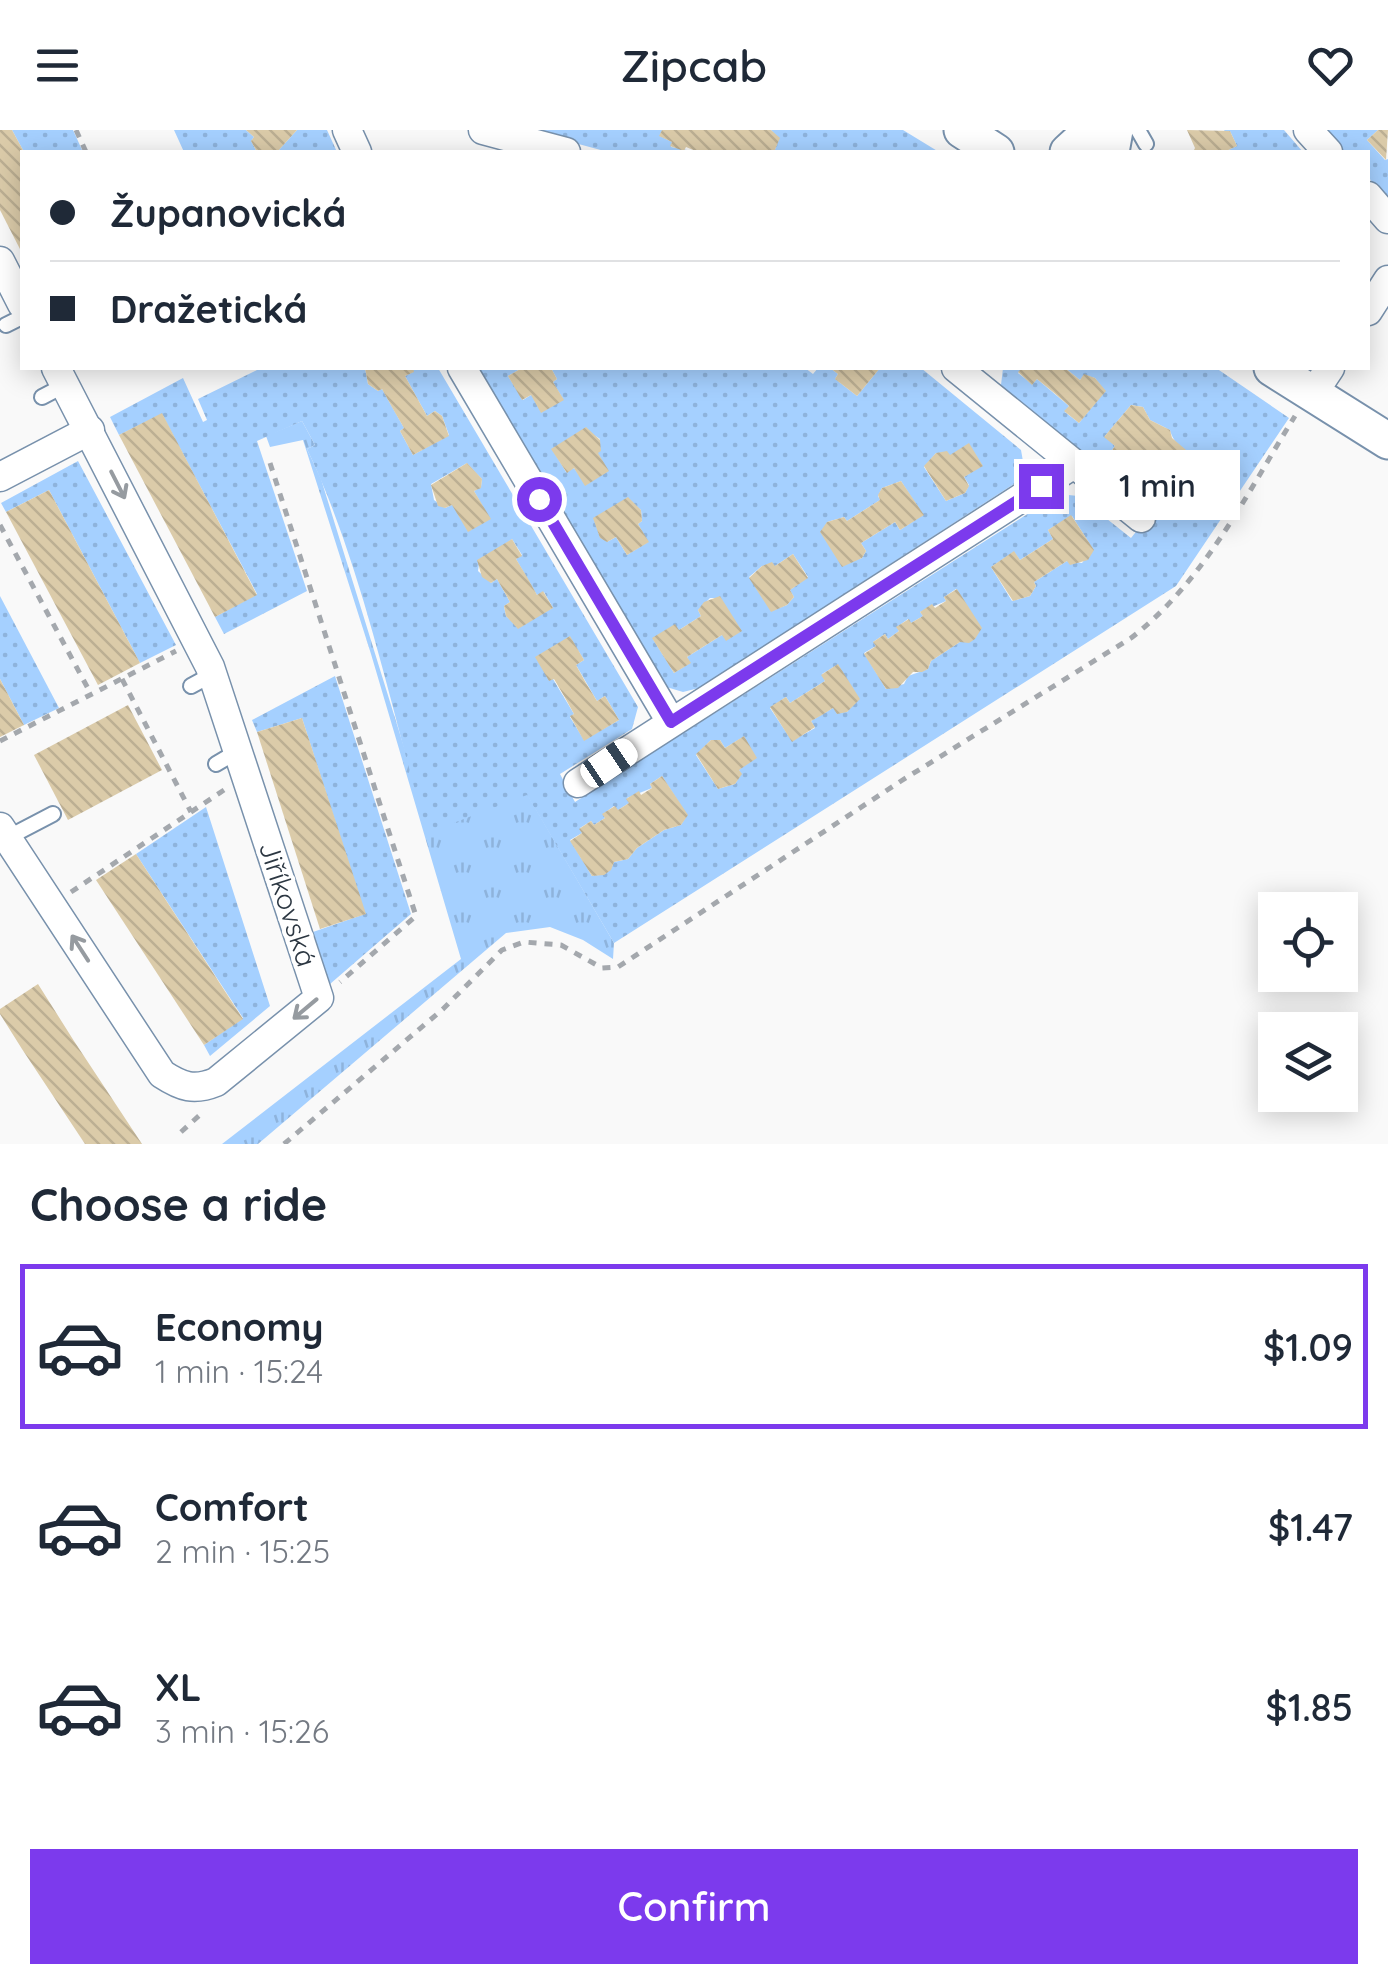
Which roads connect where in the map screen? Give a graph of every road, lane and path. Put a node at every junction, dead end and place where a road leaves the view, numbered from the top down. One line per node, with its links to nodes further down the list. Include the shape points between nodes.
1 (483, 130): 6 (street)
2 (962, 130): 7 (street)
3 (1092, 130): 8 (street)
4 (1308, 130): 10 (street)
5 (1133, 135): 9 (street)
6 (558, 150)
7 (993, 150)
8 (1070, 150)
9 (1113, 150)
10 (1326, 150)
11 (1370, 198): 12 (street)
12 (1388, 219)
13 (0, 261): 16 (street)
14 (1388, 280): 15 (street)
15 (1370, 308)
16 (14, 315)
17 (463, 370): 32 (street)
18 (1280, 370): 20 (street)
19 (970, 372): 25 (street)
20 (1321, 381): 23 (street); 41 (path, via 1182,592 1131,638 618,967 602,968 561,945 524,942 502,950)
21 (54, 383): 22 (street, Jiříkovská)
22 (90, 430): 26 (street); 30 (street, Jiříkovská, one-way to 30)
23 (1388, 441)
24 (270, 463): 40 (path, via 416,916)
25 (1074, 464): 27 (street); 32 (street)
26 (0, 477)
27 (1141, 518)
28 (0, 525): 31 (path)
29 (122, 679): 30 (path, via 184,647); 31 (path); 36 (path)
30 (199, 681): 34 (street, Jiříkovská)
31 (91, 694): 33 (path)
32 (671, 722): 35 (street)
33 (0, 742)
34 (225, 759): 36 (path, via 229,788); 39 (street, Jiříkovská, one-way to 39, via 319,998 216,1082 198,1089 162,1074)
35 (578, 783)
36 (192, 812): 39 (path, via 61,898)
37 (53, 814): 38 (lane)
38 (4, 832): 39 (street, Jiříkovská)
39 (35, 860)
40 (326, 994)
41 (284, 1144)

